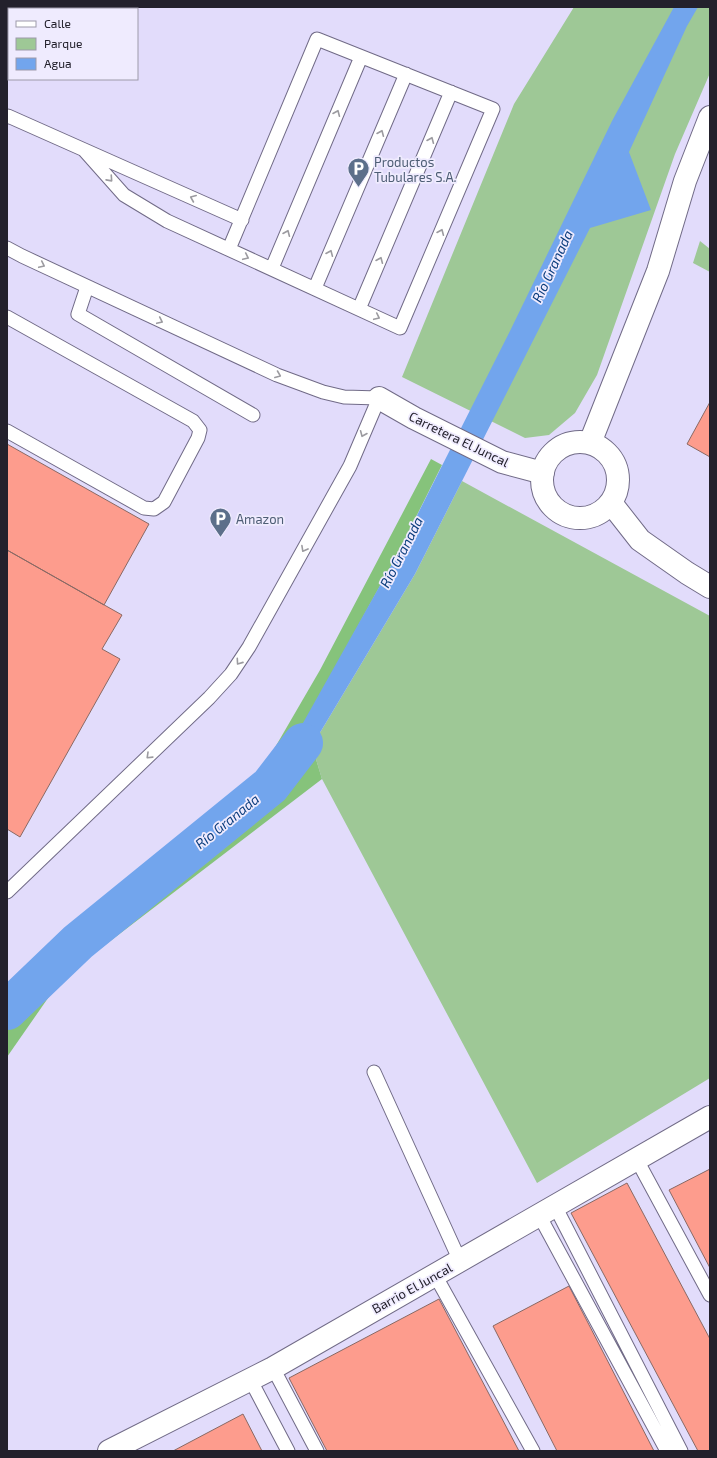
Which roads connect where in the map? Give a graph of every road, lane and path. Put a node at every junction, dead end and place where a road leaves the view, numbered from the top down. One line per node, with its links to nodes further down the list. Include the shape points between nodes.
1 (361, 57): 2 (lane); 7 (lane, via 317,40); 12 (lane, one-way to 1)
2 (406, 74): 3 (lane); 14 (lane, one-way to 2)
3 (451, 92): 15 (lane, one-way to 3); 15 (lane, one-way to 3, via 400,328 493,109)
4 (7, 117): 6 (lane)
5 (710, 117): 20 (street, via 684,181 658,271)
6 (84, 150): 7 (lane, one-way to 6); 9 (lane, one-way to 9, via 124,195 166,220)
7 (242, 220): 9 (lane)
8 (7, 248): 10 (lane)
9 (229, 249): 12 (lane, one-way to 12)
10 (22, 256): 11 (lane); 13 (lane, one-way to 13)
11 (7, 260)
12 (272, 268): 14 (lane)
13 (88, 287): 17 (lane, one-way to 17, via 277,375 344,397); 18 (lane, via 78,314)
14 (315, 288): 15 (lane)
15 (360, 309)
16 (7, 317): 19 (lane, via 193,421 200,430 164,502 154,509 144,508)
17 (378, 398): 21 (street, Carretera El Juncal, via 502,462); 24 (lane, one-way to 24, via 350,466 249,647 231,674)
18 (253, 415)
19 (7, 430)
20 (590, 443): 21 (street, via 565,444 547,461); 22 (street, via 602,448 611,456 617,468 617,492)
21 (543, 473): 22 (street, via 542,486 546,498 554,508 565,515 577,518 590,517 602,512)
22 (611, 503): 23 (street, via 640,540)
23 (710, 587)
24 (7, 892)
25 (374, 1072): 29 (lane)
26 (710, 1117): 27 (street, Barrio El Juncal)
27 (637, 1160): 28 (street, Barrio El Juncal); 31 (lane)
28 (547, 1211): 29 (street, Barrio El Juncal); 38 (lane); 39 (lane)
29 (460, 1261): 30 (street, Barrio El Juncal)
30 (435, 1275): 32 (street, Barrio El Juncal); 37 (lane)
31 (710, 1295)
32 (273, 1368): 33 (street, Barrio El Juncal); 36 (lane)
33 (250, 1379): 34 (street, Barrio El Juncal); 35 (lane)
34 (113, 1450)
35 (288, 1451)
36 (317, 1451)
37 (533, 1451)
38 (667, 1451)
39 (682, 1451)

